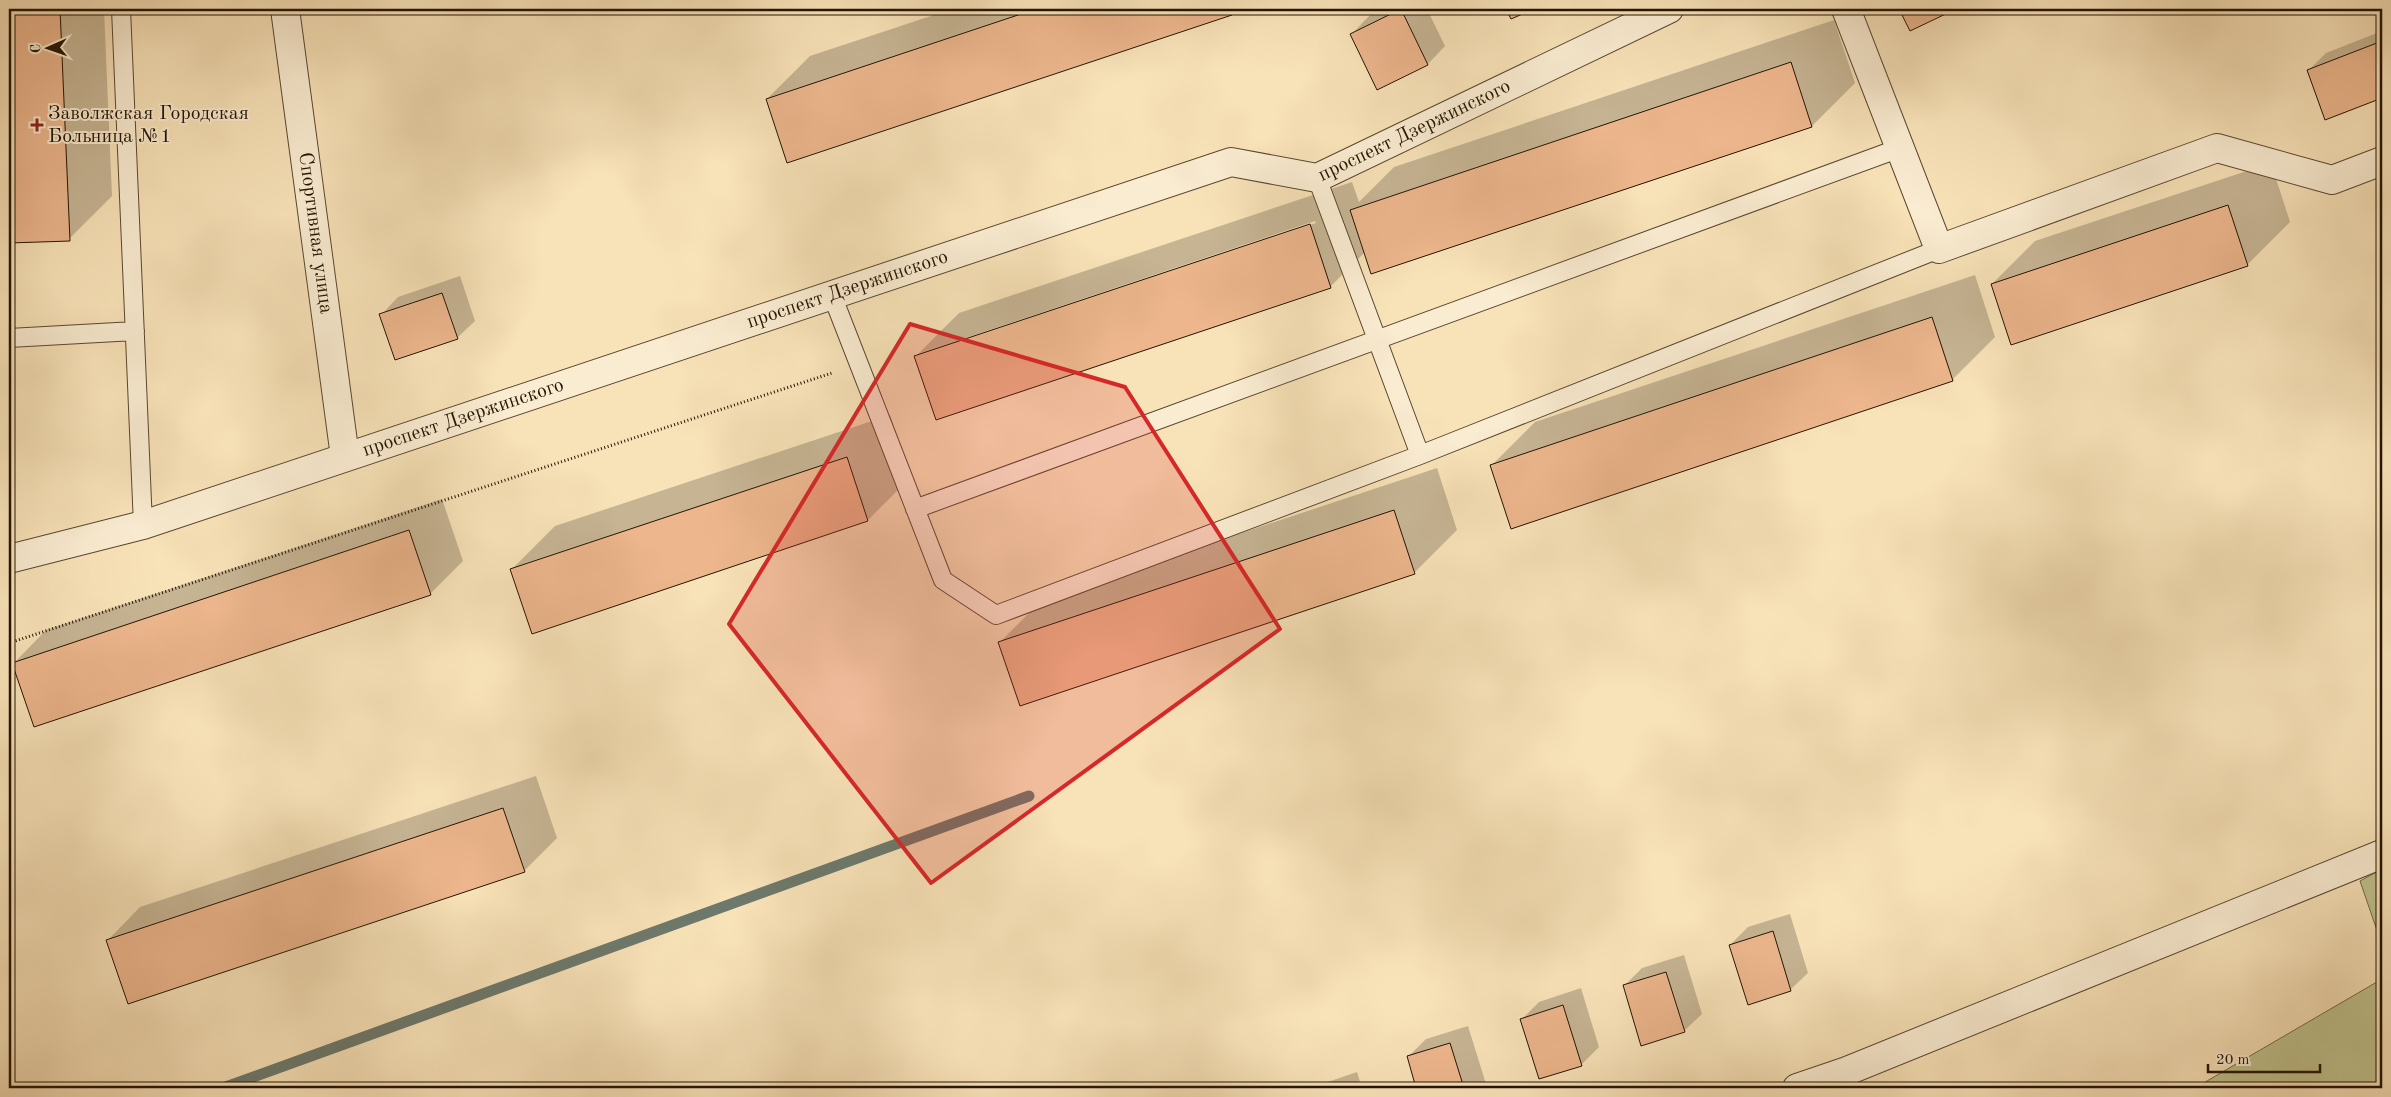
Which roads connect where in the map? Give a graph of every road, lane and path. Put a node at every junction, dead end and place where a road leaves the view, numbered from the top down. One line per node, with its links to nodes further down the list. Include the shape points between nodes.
1 (121, 9): 10 (lane)
2 (285, 9): 15 (street, Спортивная улица)
3 (1669, 9): 7 (street, проспект Дзержинского)
4 (1846, 9): 5 (street)
5 (1900, 148): 8 (street); 12 (lane)
6 (2382, 161): 8 (street, via 2332,180 2218,148)
7 (1317, 178): 9 (street, проспект Дзержинского, via 1231,162); 12 (lane)
8 (1939, 249): 14 (lane)
9 (832, 295): 13 (lane); 15 (street, проспект Дзержинского)
10 (135, 331): 11 (lane); 17 (lane)
11 (9, 338)
12 (1377, 340): 14 (lane); 16 (lane)
13 (859, 364): 16 (lane); 19 (path)
14 (1420, 454): 16 (lane, via 996,615 943,580)
15 (345, 457): 17 (street, проспект Дзержинского)
16 (915, 509)
17 (143, 525): 18 (street, проспект Дзержинского)
18 (9, 559)
19 (9, 643)
20 (2382, 854): 21 (street, via 1847,1071)
21 (1797, 1088)

